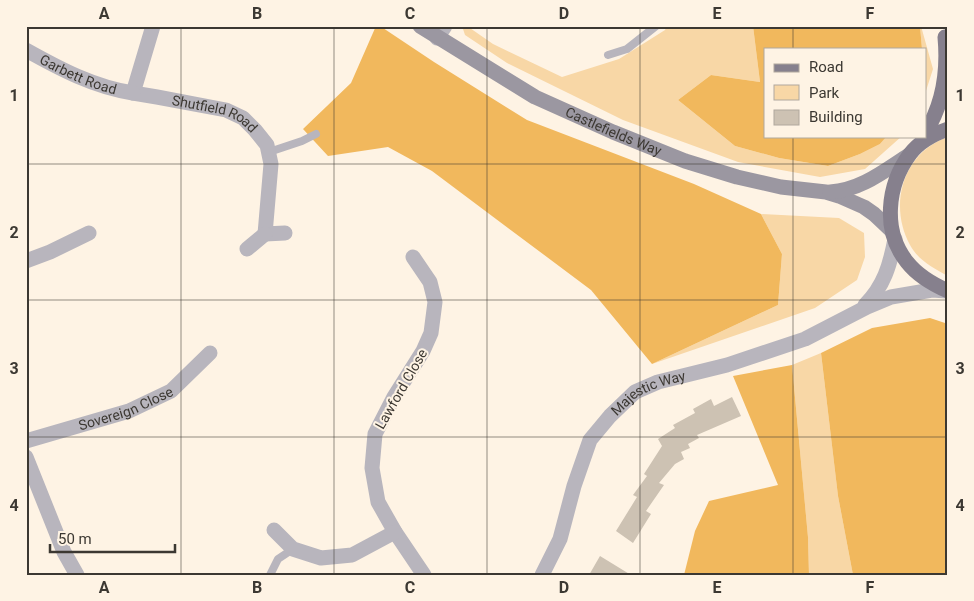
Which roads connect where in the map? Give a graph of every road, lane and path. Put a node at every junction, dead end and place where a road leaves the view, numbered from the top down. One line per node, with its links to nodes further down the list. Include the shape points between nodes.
1 (153, 26): 8 (street)
2 (420, 26): 4 (main road, Castlefields Way)
3 (656, 26): 7 (lane, via 628,49)
4 (441, 32): 14 (main road, Castlefields Way, via 534,98 684,160 754,181)
5 (945, 35): 10 (main road, via 943,87 938,107)
6 (26, 50): 8 (street, Garbett Road, via 66,72 111,90)
7 (608, 55)
8 (133, 94): 13 (street, Shutfield Road, via 226,110 243,118 267,145)
9 (948, 129): 12 (main road)
10 (926, 131)
11 (316, 134): 13 (lane)
12 (916, 146): 14 (main road, Castlefields Way, via 863,184); 18 (main road, via 896,178 890,204)
13 (269, 152): 17 (street, via 271,164)
14 (826, 192): 18 (main road, Castlefields Way, via 864,207)
15 (89, 233): 21 (street)
16 (285, 233): 17 (street)
17 (265, 234): 19 (street)
18 (894, 235): 22 (main road, via 907,261 924,279); 23 (street, Majestic Way, via 889,267 881,287)
19 (247, 249)
20 (413, 257): 28 (street, Lawford Close, via 430,282 435,302 431,333 424,352 394,397 375,434 372,468 378,502)
21 (26, 261)
22 (947, 291): 23 (street, Majestic Way, via 932,290 891,297)
23 (854, 314): 33 (street, Majestic Way, via 805,339 727,365 658,382 635,392 590,440 560,539)
24 (210, 353): 25 (street, Sovereign Close, via 171,391 129,411)
25 (26, 441)
26 (26, 457): 30 (street, via 64,552)
27 (274, 530): 29 (street)
28 (395, 532): 29 (street, via 352,555 321,558); 32 (street, Lawford Close)
29 (293, 549): 31 (lane, via 278,559)
30 (77, 575)
31 (270, 575)
32 (424, 575)
33 (542, 575)

